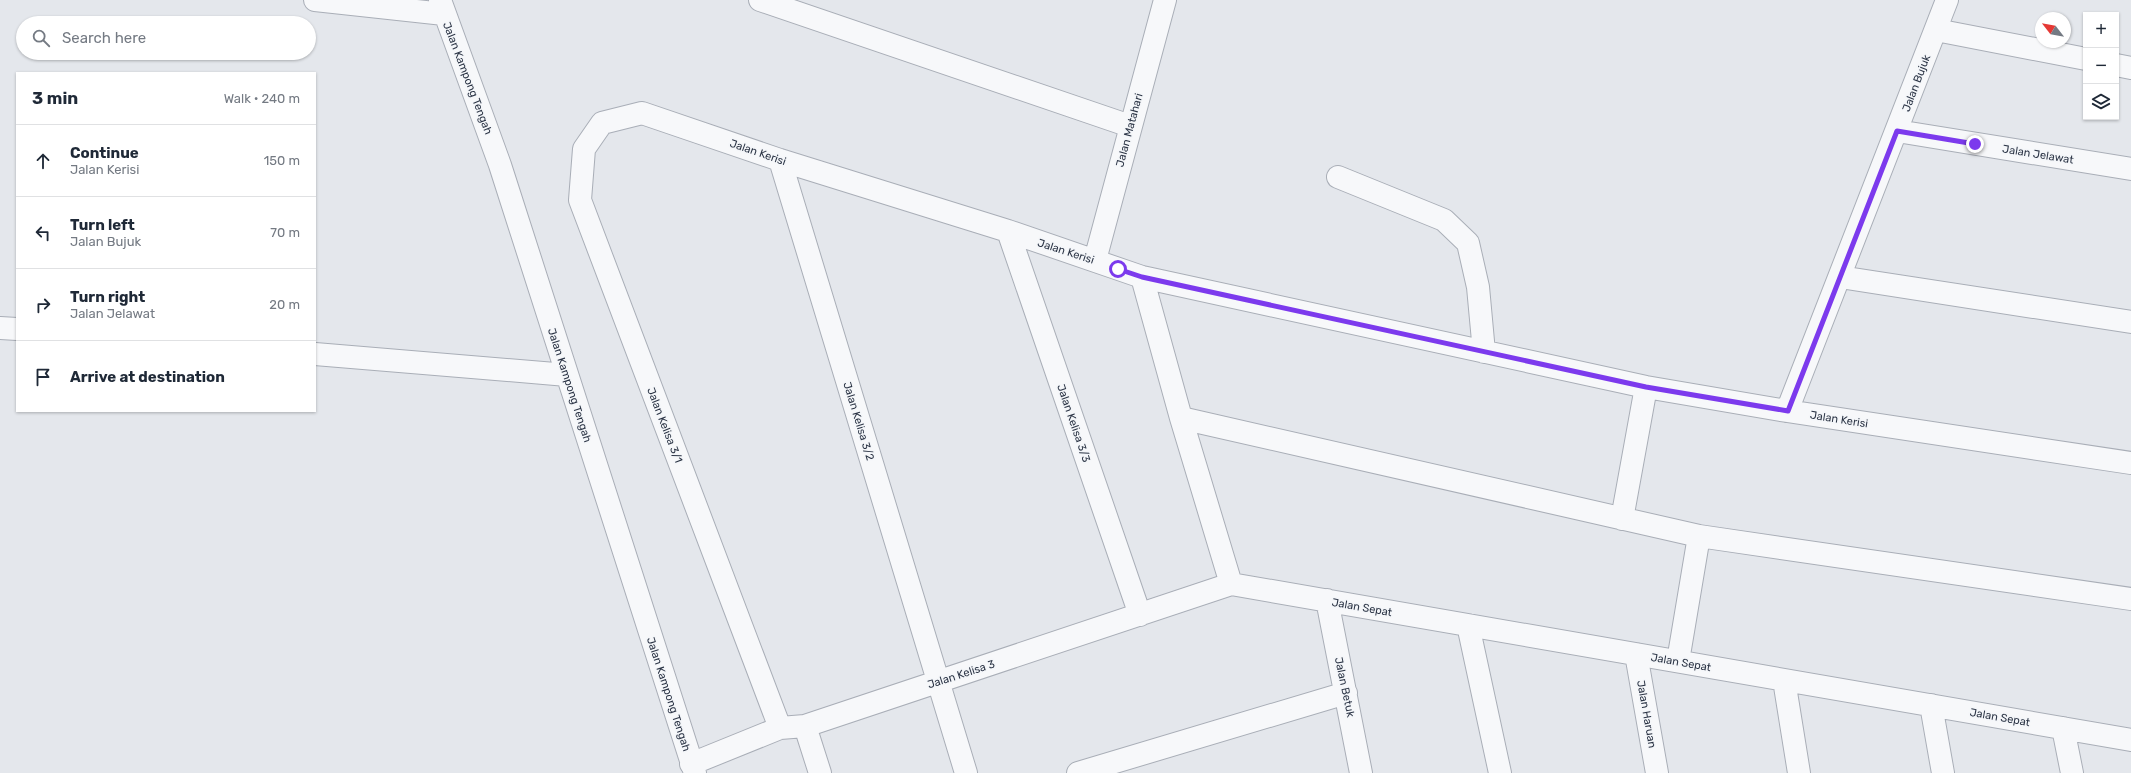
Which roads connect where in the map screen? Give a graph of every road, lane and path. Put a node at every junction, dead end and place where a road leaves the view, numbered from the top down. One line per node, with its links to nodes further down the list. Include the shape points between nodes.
1 (315, 0): 5 (street)
2 (760, 0): 11 (street)
3 (1165, 0): 11 (street, Jalan Matahari)
4 (1947, 0): 6 (street, Jalan Bujuk)
5 (442, 7): 25 (street, Jalan Kampong Tengah, via 500,165)
6 (1936, 30): 7 (street); 12 (street, Jalan Bujuk)
7 (2083, 58)
8 (2119, 66): 9 (street)
9 (2131, 68)
10 (602, 122): 13 (street, Jalan Kerisi, via 642,113); 44 (street, Jalan Kelisa 3/1, via 584,149 580,200)
11 (1130, 126): 17 (street, Jalan Matahari)
12 (1897, 131): 14 (street, Jalan Jelawat); 19 (street, Jalan Bujuk)
13 (780, 160): 16 (street, Jalan Kerisi); 40 (street, Jalan Kelisa 3/2)
14 (2131, 169)
15 (1338, 177): 23 (street, via 1444,220 1468,243 1478,287)
16 (1008, 231): 17 (street, Jalan Kerisi); 35 (street, Jalan Kelisa 3/3)
17 (1095, 260): 18 (street, Jalan Kerisi)
18 (1142, 277): 23 (street, Jalan Kerisi); 28 (street)
19 (1840, 277): 20 (street); 27 (street, Jalan Bujuk)
20 (2131, 322)
21 (0, 328): 22 (street)
22 (16, 329)
23 (1484, 352): 26 (street, Jalan Kerisi)
24 (316, 354): 25 (street)
25 (567, 375): 47 (street, Jalan Kampong Tengah)
26 (1646, 387): 27 (street, Jalan Kerisi); 30 (street)
27 (1788, 411): 29 (street, Jalan Kerisi)
28 (1181, 418): 30 (street); 32 (street)
29 (2131, 463)
30 (1622, 519): 31 (street)
31 (1699, 536): 33 (street); 38 (street)
32 (1231, 584): 34 (street, Jalan Sepat); 35 (street, Jalan Kelisa 3)
33 (2131, 599)
34 (1327, 600): 36 (street, Jalan Sepat); 41 (street, Jalan Betuk)
35 (1140, 615): 40 (street, Jalan Kelisa 3)
36 (1468, 625): 37 (street, Jalan Sepat); 52 (street)
37 (1636, 654): 38 (street, Jalan Sepat); 53 (street, Jalan Haruan)
38 (1678, 661): 39 (street, Jalan Sepat)
39 (1784, 680): 42 (street, Jalan Sepat); 54 (street)
40 (938, 682): 43 (street, Jalan Kelisa 3); 49 (street, Jalan Kelisa 3/2)
41 (1346, 693): 50 (street); 51 (street, Jalan Betuk)
42 (1931, 705): 45 (street, Jalan Sepat); 55 (street)
43 (805, 726): 44 (street, Jalan Kelisa 3); 47 (street, via 785,738); 48 (street)
44 (780, 728): 47 (street, Jalan Kelisa 3)
45 (2063, 728): 46 (street, Jalan Sepat); 56 (street)
46 (2131, 740)
47 (695, 770)
48 (820, 773)
49 (966, 773)
50 (1078, 773)
51 (1361, 773)
52 (1500, 773)
53 (1657, 773)
54 (1800, 773)
55 (1943, 773)
56 (2072, 773)

